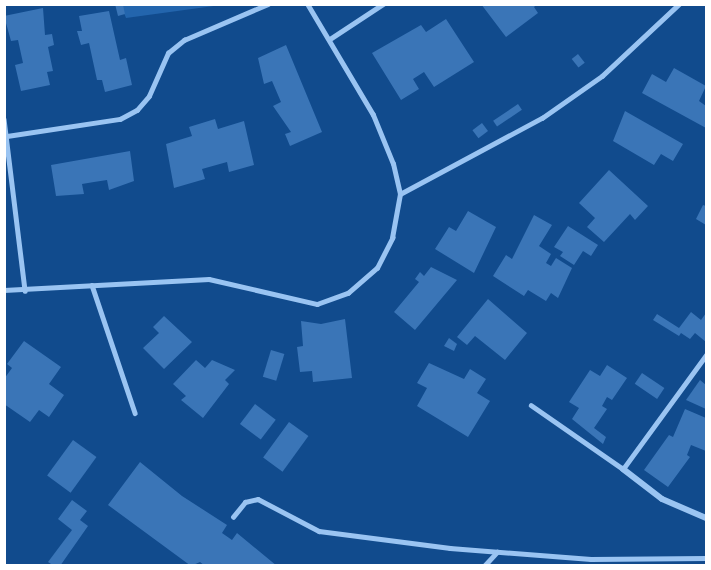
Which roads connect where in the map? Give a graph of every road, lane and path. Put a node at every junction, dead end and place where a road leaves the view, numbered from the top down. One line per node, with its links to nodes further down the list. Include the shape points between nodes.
1 (268, 4): 7 (lane, via 184,40 168,53 149,96 137,110 120,119)
2 (307, 4): 5 (lane)
3 (383, 4): 5 (lane)
4 (679, 4): 8 (lane, via 602,76 542,118)
5 (330, 39): 8 (lane, via 373,115)
6 (4, 119): 7 (lane)
7 (8, 136): 11 (lane)
8 (400, 194): 9 (lane, via 392,238 377,268 348,293 316,304 210,279)
9 (92, 285): 11 (lane); 14 (lane)
10 (4, 290): 11 (lane)
11 (25, 291)
12 (706, 355): 15 (lane)
13 (531, 405): 15 (lane)
14 (135, 413)
15 (623, 469): 17 (street, via 662,499)
16 (233, 517): 18 (lane, via 245,502 258,499 319,531)
17 (706, 518)
18 (497, 552): 19 (lane, via 591,559); 20 (lane)
19 (706, 558)
20 (484, 566)

